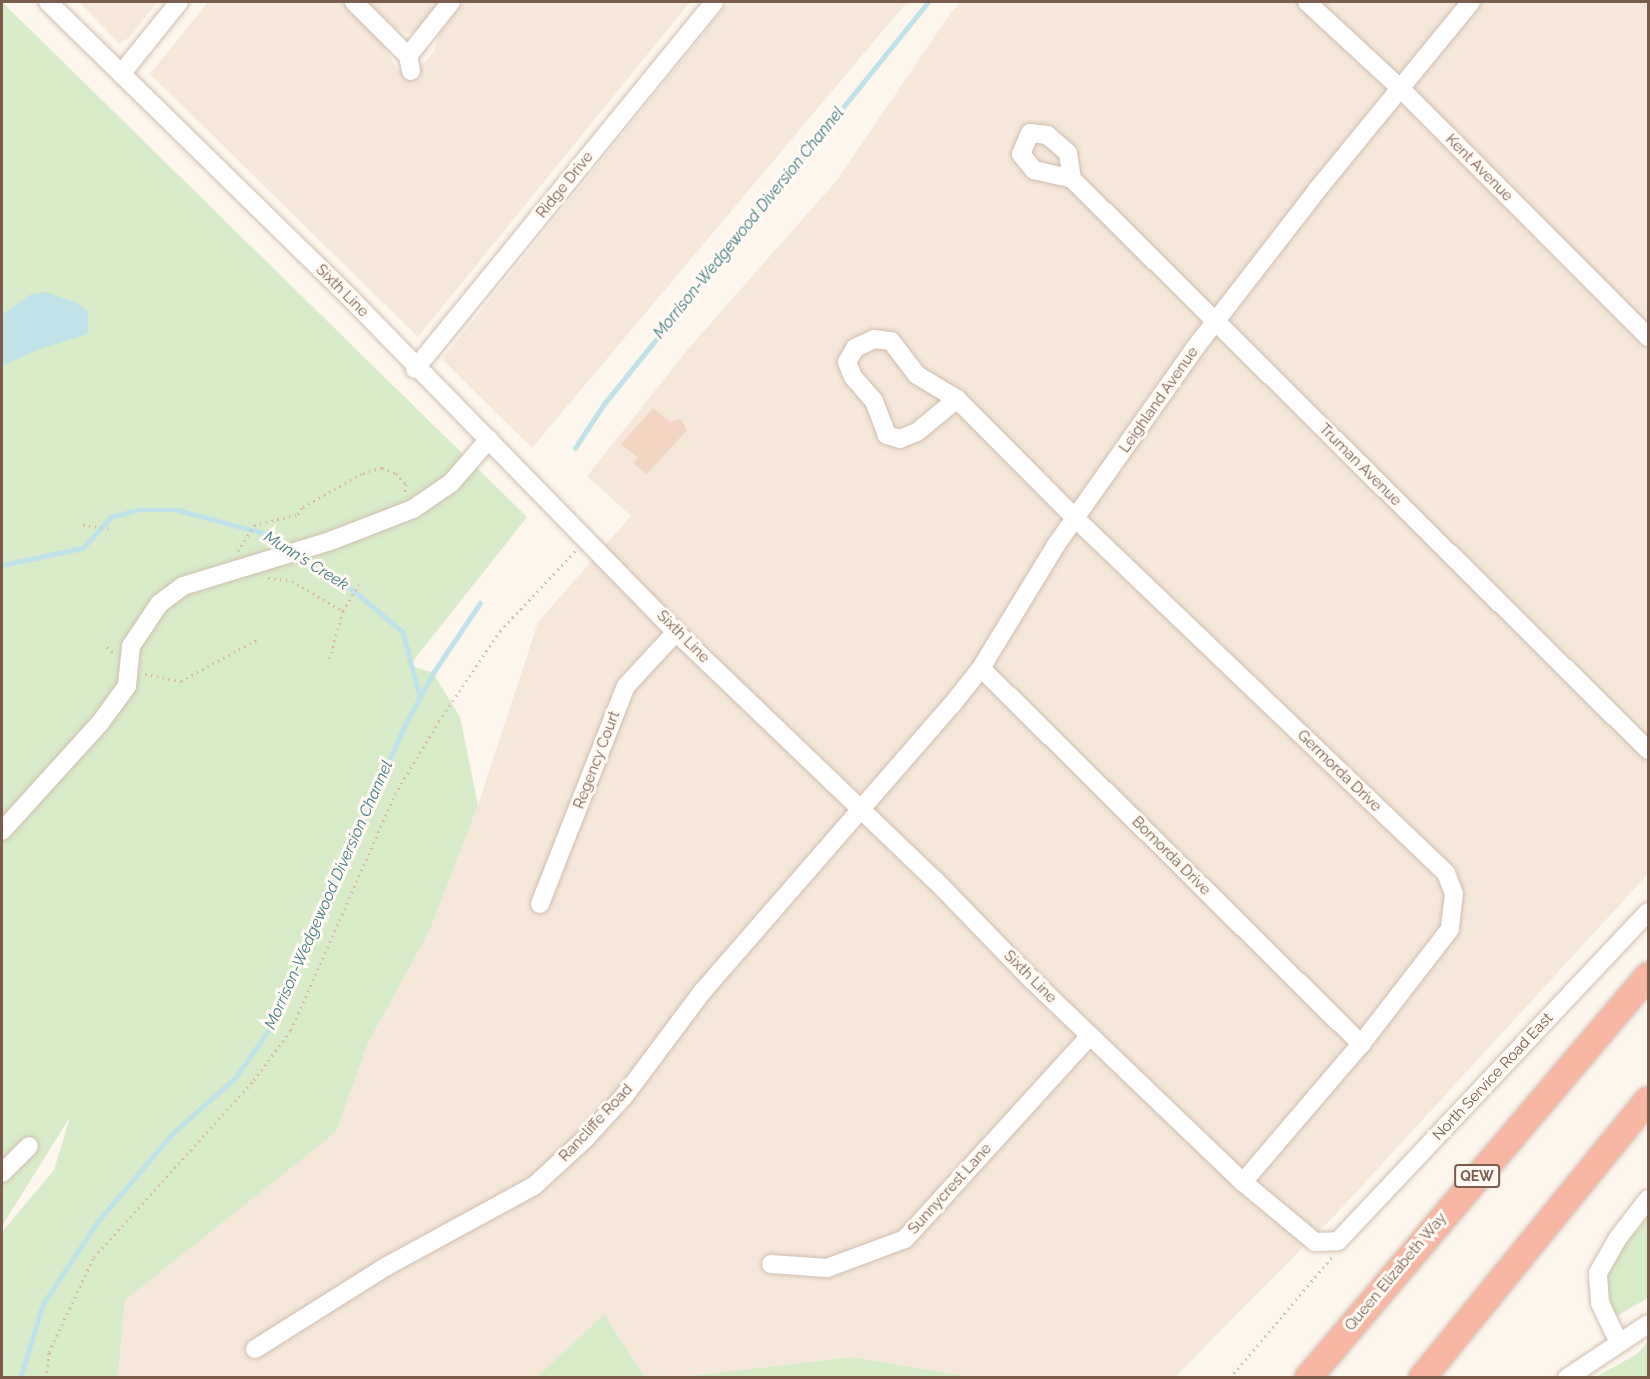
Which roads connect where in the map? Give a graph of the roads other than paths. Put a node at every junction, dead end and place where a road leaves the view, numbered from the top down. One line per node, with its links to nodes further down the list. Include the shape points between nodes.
1 (48, 2): 8 (street, Sixth Line)
2 (179, 2): 8 (street)
3 (354, 2): 4 (street, via 409,63)
4 (452, 2)
5 (714, 2): 13 (street, Ridge Drive)
6 (1307, 2): 9 (street, Kent Avenue)
7 (1471, 2): 9 (street, Leighland Avenue)
8 (122, 74): 13 (street, Sixth Line, via 353,301)
9 (1402, 90): 11 (street, Leighland Avenue, via 1317,190); 12 (street, Kent Avenue)
10 (1072, 179): 11 (street, Truman Avenue)
11 (1215, 322): 16 (street, Leighland Avenue); 19 (street, Truman Avenue)
12 (1648, 337)
13 (415, 369): 15 (street, Sixth Line)
14 (957, 399): 14 (street, Germorda Drive, via 917,375 891,341 874,339 855,348 847,362 853,377 874,401 887,435 900,439 917,432); 16 (street, Germorda Drive)
15 (489, 439): 17 (street, Sixth Line); 21 (street, via 450,483 403,513 183,586 159,604 131,646 127,686 100,723)
16 (1076, 519): 18 (street, Leighland Avenue); 26 (street, Germorda Drive, via 1446,873 1454,894 1450,929)
17 (676, 632): 20 (street, Sixth Line); 22 (street, Regency Court, via 626,686)
18 (981, 668): 20 (street, Leighland Avenue); 26 (street, Bomorda Drive)
19 (1648, 750)
20 (861, 809): 25 (street, Sixth Line); 36 (street, Rancliffe Road, via 702,992 625,1095 534,1186 387,1266)
21 (2, 831)
22 (540, 904)
23 (1648, 912): 32 (street, North Service Road East)
24 (1648, 976): 37 (highway, Queen Elizabeth Way / QEW)
25 (1090, 1036): 30 (street, Sixth Line); 33 (street, Sunnycrest Lane, via 905,1239 827,1268)
26 (1360, 1044): 30 (street, Germorda Drive)
27 (1648, 1100): 38 (highway)
28 (29, 1146): 29 (street)
29 (2, 1173)
30 (1243, 1182): 32 (street, Sixth Line, via 1315,1242)
31 (1648, 1199): 35 (street, via 1618,1238 1598,1273 1600,1303)
32 (1338, 1241)
33 (771, 1264)
34 (1648, 1324): 35 (street)
35 (1619, 1343): 39 (street)
36 (255, 1349)
37 (1308, 1377)
38 (1422, 1377)
39 (1567, 1377)

